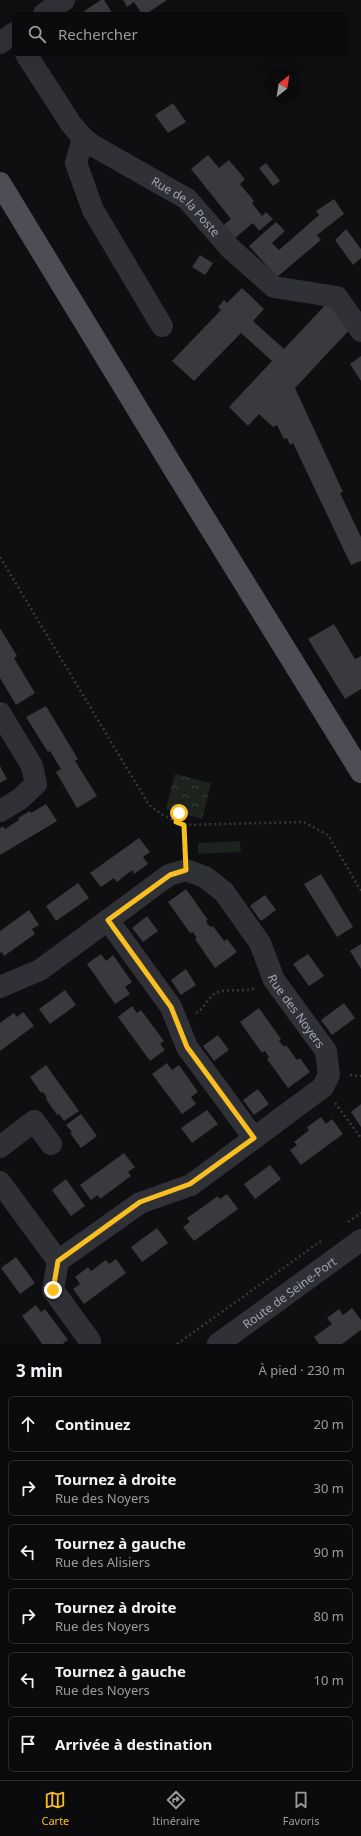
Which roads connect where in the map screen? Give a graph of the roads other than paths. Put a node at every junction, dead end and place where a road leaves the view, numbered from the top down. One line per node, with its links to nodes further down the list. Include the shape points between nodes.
1 (64, 0): 2 (street)
2 (47, 12)
3 (27, 56): 4 (street, Rue de la Poste, via 71,124)
4 (83, 138): 6 (street, via 76,163 92,210); 7 (street, Rue de la Poste, via 102,152 187,199 231,249 274,287 337,297)
5 (0, 183): 9 (main road)
6 (162, 326)
7 (361, 331)
8 (0, 712): 10 (street, via 32,766 36,784 20,799)
9 (361, 772)
10 (0, 811)
11 (108, 920): 12 (street, via 40,970); 13 (street, via 171,1007 187,1047); 13 (street, Rue des Noyers, via 170,875 186,870 205,876 224,892 260,943 274,980 326,1051 329,1075 323,1087)
12 (0, 987)
13 (254, 1138): 18 (street, via 190,1184 140,1202)
14 (51, 1144): 15 (street, via 34,1121)
15 (0, 1146)
16 (0, 1182): 18 (street)
17 (361, 1240): 20 (street, Route de Seine-Port)
18 (58, 1261): 19 (street, via 53,1290)
19 (90, 1341)
20 (218, 1344)

